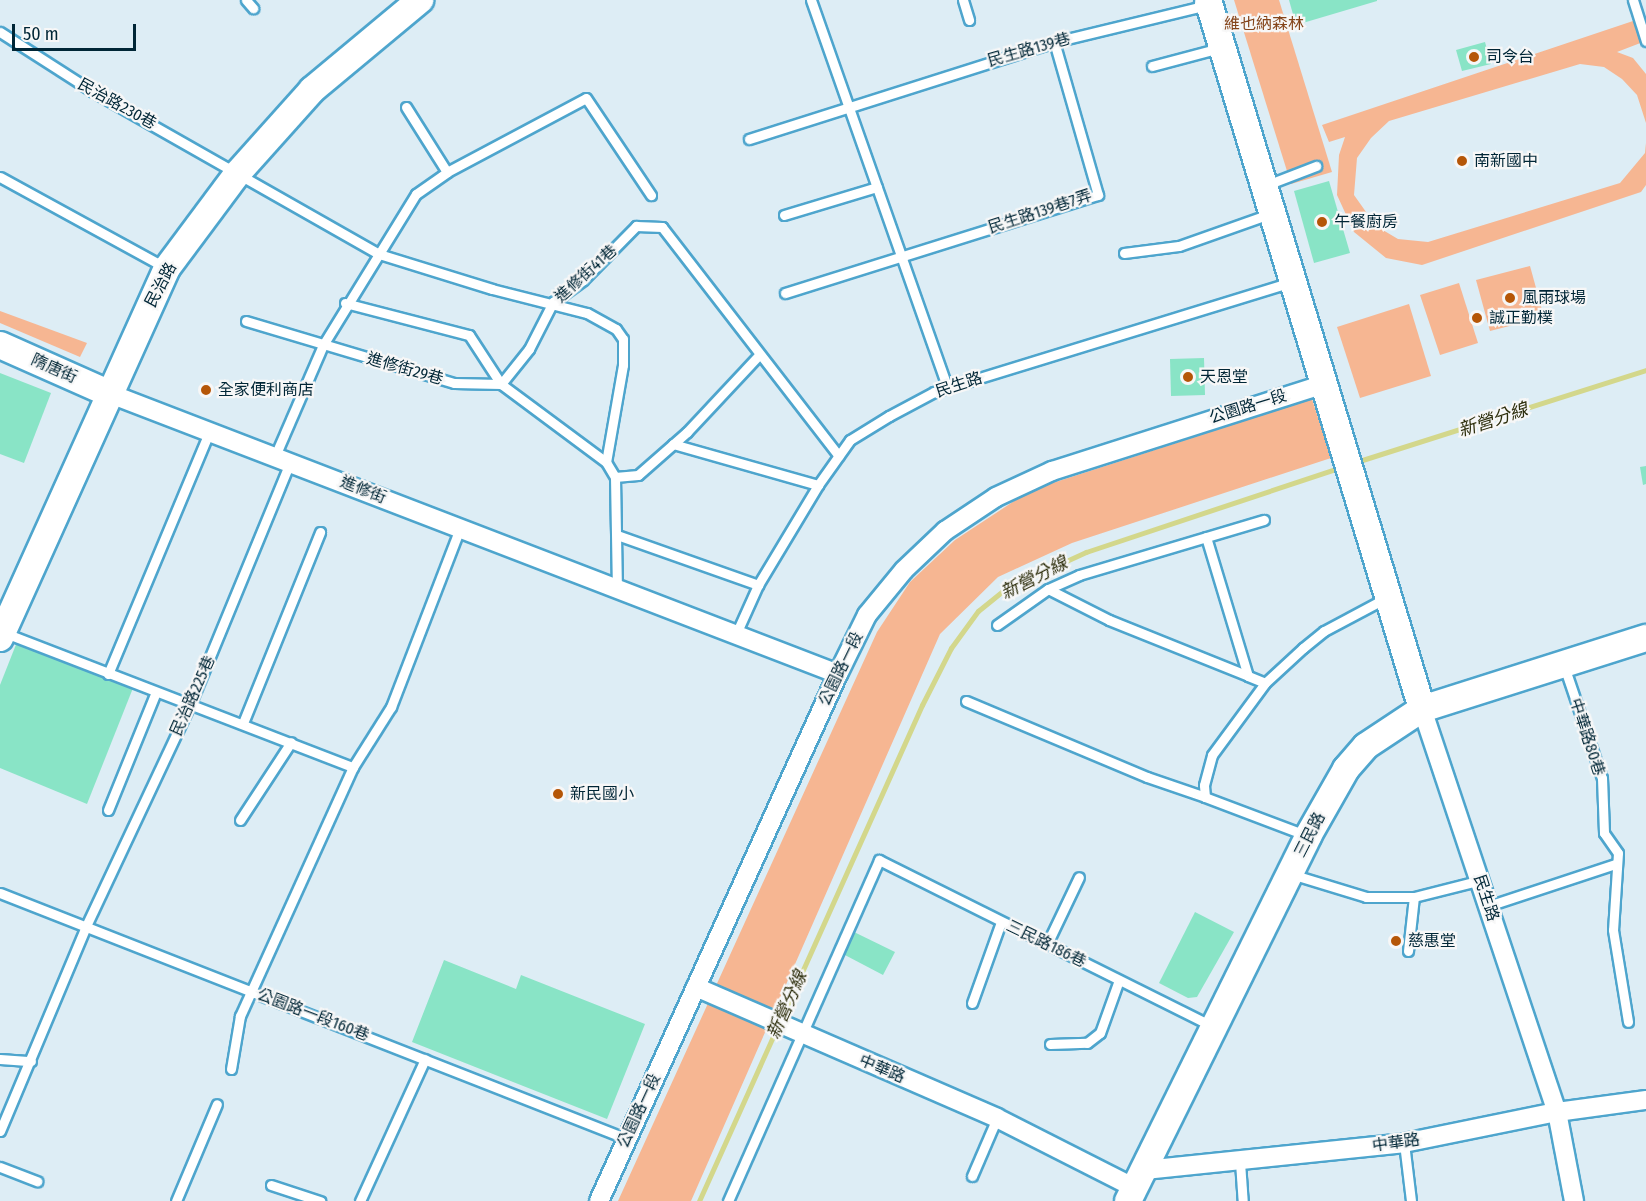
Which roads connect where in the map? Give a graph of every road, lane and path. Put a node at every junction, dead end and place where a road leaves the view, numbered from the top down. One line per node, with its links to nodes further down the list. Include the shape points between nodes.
1 (246, 0): 7 (lane)
2 (811, 0): 14 (lane)
3 (963, 0): 8 (lane)
4 (1633, 0): 10 (lane)
5 (412, 2): 19 (street, 民治路, via 312,90)
6 (1208, 2): 11 (lane, 民生路139巷); 12 (street, 民生路)
7 (253, 8)
8 (969, 20)
9 (0, 32): 19 (lane, 民治路230巷, via 92,91)
10 (1646, 40)
11 (1054, 42): 14 (lane, 民生路139巷); 28 (lane, 民生路139巷7弄, via 1098,195)
12 (1222, 47): 13 (lane); 22 (street, 民生路)
13 (1152, 66)
14 (851, 105): 16 (lane, 民生路139巷); 21 (lane)
15 (406, 107): 18 (lane)
16 (749, 139)
17 (1316, 166): 22 (lane)
18 (447, 172): 23 (lane, via 586,98); 27 (lane, via 416,194)
19 (237, 174): 27 (lane); 29 (street, 民治路)
20 (0, 177): 29 (lane)
21 (877, 187): 25 (lane); 28 (lane)
22 (1262, 187): 24 (street, 民生路)
23 (651, 195)
24 (1270, 214): 26 (lane, via 1179,246); 30 (street, 民生路)
25 (784, 215)
26 (1124, 253)
27 (379, 254): 32 (lane, via 504,292); 33 (lane)
28 (900, 255): 31 (lane); 40 (lane)
29 (167, 268): 41 (street, 民治路)
30 (1292, 282): 39 (street, 民生路); 40 (lane, 民生路)
31 (785, 293)
32 (553, 302): 37 (lane, 進修街41巷, via 584,280 636,226 662,227); 38 (lane, 進修街41巷, via 529,349); 46 (lane, via 587,313 616,329 623,339 618,413)
33 (345, 303): 36 (lane); 38 (lane, via 469,335)
34 (246, 321): 36 (lane, 進修街29巷)
35 (0, 345): 41 (street, 隋唐街)
36 (323, 345): 38 (lane, 進修街29巷, via 454,383); 45 (lane)
37 (759, 355): 43 (lane); 44 (lane)
38 (501, 384): 46 (lane)
39 (1325, 384): 57 (street, 民生路); 64 (street, 公園路一段, via 1052,471 996,497 945,531 904,570 867,615)
40 (948, 388): 44 (lane, 民生路, via 850,440)
41 (108, 393): 42 (street, 進修街); 60 (street, 民治路)
42 (209, 432): 45 (street, 進修街); 63 (lane)
43 (673, 444): 47 (lane, via 638,475); 48 (lane)
44 (839, 456): 48 (lane, 民生路)
45 (283, 458): 50 (street, 進修街); 69 (lane, 民治路225巷)
46 (606, 462): 47 (lane)
47 (615, 477): 52 (lane)
48 (818, 485): 54 (lane, 民生路)
49 (1264, 520): 53 (lane)
50 (460, 528): 55 (street, 進修街); 73 (lane, via 391,707)
51 (320, 532): 71 (lane)
52 (617, 535): 54 (lane); 55 (lane)
53 (1206, 537): 56 (lane, via 1079,575); 65 (lane)
54 (758, 585): 59 (lane, 民生路)
55 (617, 588): 59 (street, 進修街)
56 (1048, 589): 58 (lane); 65 (lane, via 1109,620)
57 (1388, 597): 66 (lane, via 1324,631); 70 (street, 民生路)
58 (997, 625)
59 (736, 634): 64 (street, 進修街)
60 (1, 635): 63 (lane)
61 (1646, 638): 62 (street, 三民路)
62 (1563, 664): 70 (street, 三民路); 78 (lane, 中華路80巷, via 1602,778 1604,832 1618,853)
63 (108, 674): 67 (lane)
64 (838, 674): 90 (street, 公園路一段)
65 (1248, 675): 66 (lane)
66 (1265, 683): 74 (lane, via 1212,755)
67 (155, 694): 69 (lane); 75 (lane)
68 (966, 701): 74 (lane, via 1147,777)
69 (190, 705): 71 (lane); 86 (lane, 民治路225巷)
70 (1422, 709): 77 (street, 三民路, via 1366,746 1346,769); 81 (street, 民生路)
71 (243, 723): 72 (lane)
72 (291, 742): 73 (lane); 76 (lane)
73 (353, 767): 91 (lane)
74 (1205, 797): 77 (lane)
75 (108, 810)
76 (240, 820)
77 (1308, 836): 79 (street, 三民路)
78 (1615, 864): 84 (lane); 93 (lane, 中華路80巷, via 1613,930)
79 (1291, 874): 83 (lane, via 1366,897); 94 (street, 三民路)
80 (1079, 877): 87 (lane)
81 (1481, 880): 83 (lane); 84 (street, 民生路)
82 (0, 893): 86 (lane, 公園路一段160巷)
83 (1414, 897): 88 (lane)
84 (1488, 906): 103 (street, 民生路)
85 (1001, 922): 87 (lane, 三民路186巷); 92 (lane); 95 (lane, 三民路186巷, via 879,860)
86 (86, 926): 91 (lane, 公園路一段160巷); 99 (lane, 民治路225巷)
87 (1047, 944): 89 (lane, 三民路186巷)
88 (1408, 951)
89 (1119, 980): 94 (lane, 三民路186巷); 96 (lane, via 1100,1033 1087,1043)
90 (696, 987): 95 (street, 中華路); 106 (street, 公園路一段)
91 (252, 992): 98 (lane, 公園路一段160巷); 100 (lane, via 240,1016)
92 (972, 1003)
93 (1628, 1022)
94 (1214, 1027): 113 (street, 三民路)
95 (800, 1034): 104 (street, 中華路); 118 (lane)
96 (1050, 1044)
97 (0, 1059): 99 (lane)
98 (425, 1059): 106 (lane, 公園路一段160巷); 116 (lane)
99 (31, 1061): 105 (lane, 民治路225巷)
100 (231, 1069)
101 (1646, 1100): 103 (street, 中華路)
102 (217, 1104): 114 (lane)
103 (1557, 1112): 107 (street, 中華路); 121 (street, 民生路)
104 (997, 1118): 110 (lane); 113 (street, 中華路)
105 (0, 1131)
106 (626, 1138): 117 (street, 公園路一段)
107 (1404, 1143): 108 (street, 中華路); 120 (lane)
108 (1240, 1161): 113 (street, 中華路); 119 (lane)
109 (0, 1167): 111 (lane)
110 (972, 1176)
111 (37, 1181)
112 (271, 1185): 115 (lane)
113 (1136, 1186)
114 (176, 1201)
115 (320, 1201)
116 (360, 1201)
117 (599, 1201)
118 (728, 1201)
119 (1243, 1201)
120 (1411, 1201)
121 (1574, 1201)

